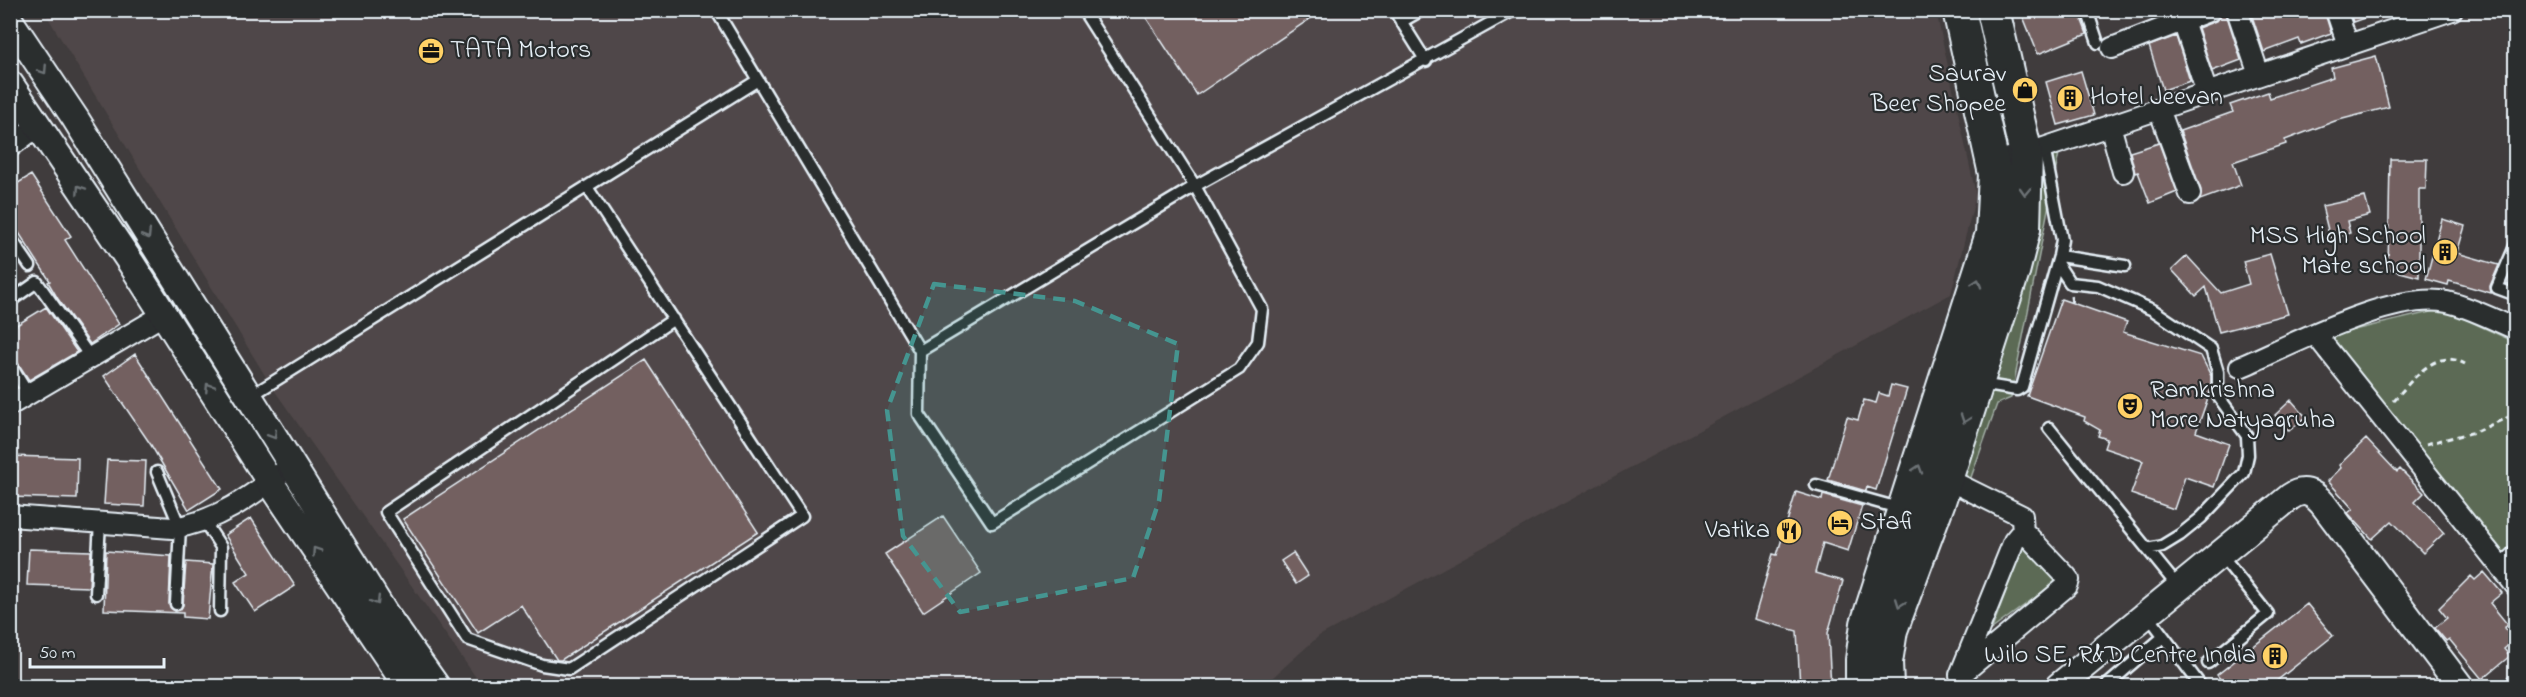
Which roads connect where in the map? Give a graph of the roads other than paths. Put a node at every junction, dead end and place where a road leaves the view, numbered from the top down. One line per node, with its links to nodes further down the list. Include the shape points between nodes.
1 (716, 10): 20 (lane)
2 (1083, 10): 30 (lane)
3 (1394, 10): 15 (lane)
4 (1422, 10): 15 (lane)
5 (1514, 10): 18 (lane)
6 (1959, 10): 28 (main road)
7 (1992, 10): 27 (main road)
8 (2087, 10): 17 (lane)
9 (2211, 10): 14 (street)
10 (2237, 10): 19 (street)
11 (2336, 10): 16 (street)
12 (2452, 10): 16 (street)
13 (10, 21): 50 (street, one-way to 50)
14 (2183, 21): 17 (street); 22 (street)
15 (1401, 22): 18 (lane)
16 (2348, 45): 19 (street)
17 (2105, 46)
18 (1426, 61): 30 (lane)
19 (2259, 75): 22 (street)
20 (758, 80): 31 (lane); 44 (lane)
21 (10, 84): 25 (street)
22 (2206, 93): 23 (street)
23 (2159, 109): 24 (street); 32 (street)
24 (2110, 125): 27 (street); 29 (street)
25 (38, 126): 26 (street); 40 (street, one-way to 25)
26 (10, 147)
27 (2035, 150): 28 (street); 35 (lane, via 2062,240); 48 (main road, one-way to 48, via 2024,229)
28 (1993, 162): 58 (main road, one-way to 28, via 1992,234 1996,201)
29 (2123, 172)
30 (1195, 186): 44 (lane); 44 (lane, via 1262,309 1258,342 1239,369 992,523 919,414)
31 (587, 187): 41 (lane); 50 (lane)
32 (2190, 194)
33 (10, 237): 36 (lane)
34 (2516, 244): 38 (lane, via 2497,288)
35 (2058, 260): 37 (lane); 48 (lane, via 2022,387 2017,390); 64 (lane, via 2070,283 2098,286 2153,310 2211,349 2218,372 2218,396 2247,436 2244,473 2223,497 2180,535 2162,546)
36 (30, 266)
37 (2125, 267)
38 (2516, 295)
39 (10, 301): 45 (lane, via 37,282)
40 (164, 315): 45 (street); 56 (street, one-way to 40)
41 (674, 319): 41 (lane, via 802,516 569,669 542,665 467,639 386,512)
42 (2516, 329): 43 (street, via 2447,302 2421,301 2375,310)
43 (2316, 335): 47 (street); 66 (street, via 2407,449)
44 (921, 351)
45 (91, 358): 49 (street)
46 (10, 364): 49 (lane)
47 (2240, 367)
48 (1977, 383): 55 (main road, one-way to 55)
49 (29, 394): 51 (street)
50 (249, 397): 53 (street, one-way to 53)
51 (10, 405)
52 (2049, 428): 64 (lane)
53 (292, 465): 56 (street); 78 (street, one-way to 78, via 383,611)
54 (157, 472): 62 (lane)
55 (1945, 478): 63 (street, via 2022,516); 80 (main road, one-way to 80, via 1891,630)
56 (270, 482): 60 (street); 77 (street, one-way to 56)
57 (1816, 484): 58 (lane)
58 (1905, 510): 79 (main road, via 1867,624)
59 (10, 516): 61 (street)
60 (204, 521): 62 (street); 71 (lane, via 221,547)
61 (100, 522): 62 (street); 69 (lane)
62 (180, 527): 70 (lane)
63 (2023, 535): 75 (street, via 2014,541); 75 (street, via 2066,576 2067,586)
64 (2147, 549): 68 (lane)
65 (2220, 554): 68 (street); 74 (lane, via 2268,614); 83 (street, via 2295,494 2311,493)
66 (2509, 562): 67 (street)
67 (2516, 586)
68 (2179, 588): 72 (street)
69 (96, 594)
70 (176, 604)
71 (220, 611)
72 (2147, 614): 73 (lane); 81 (street)
73 (2163, 637): 76 (lane); 82 (lane)
74 (2208, 663)
75 (1963, 681)
76 (2201, 686)
77 (407, 687)
78 (436, 687)
79 (1862, 687)
80 (1887, 687)
81 (2059, 687)
82 (2106, 687)
83 (2460, 687)

